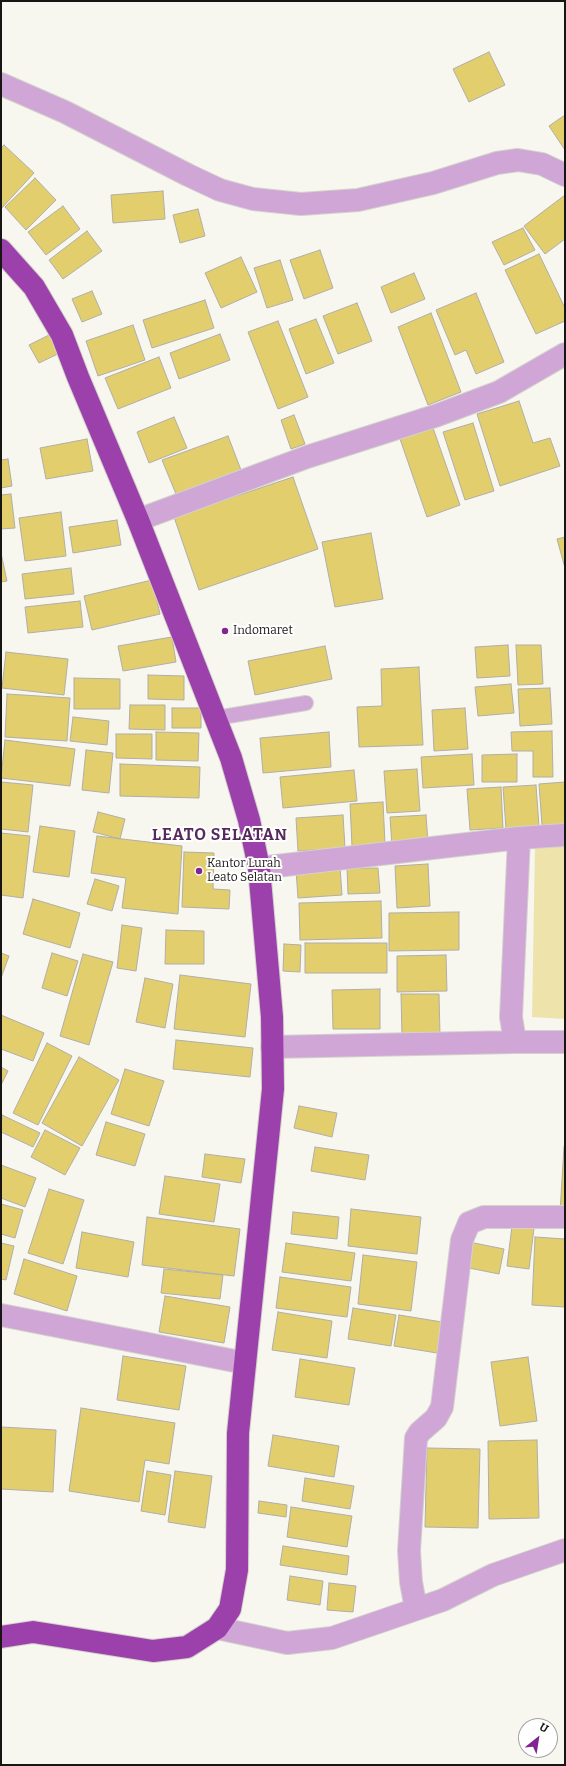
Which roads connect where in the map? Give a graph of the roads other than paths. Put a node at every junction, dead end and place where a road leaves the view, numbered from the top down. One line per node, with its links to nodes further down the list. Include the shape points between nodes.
1 (1, 84): 2 (street, via 65,112 220,190 253,199 301,204 358,200 433,183 497,163 518,160 542,164)
2 (565, 175)
3 (1, 250): 5 (highway, via 34,287 62,335)
4 (565, 354): 5 (street, via 499,392 438,415 307,457)
5 (138, 520): 7 (highway)
6 (306, 703): 7 (lane)
7 (216, 718): 10 (highway, via 249,820)
8 (565, 835): 9 (street)
9 (519, 838): 10 (street); 11 (street, via 511,1017)
10 (259, 868): 13 (highway)
11 (514, 1042): 12 (street); 13 (street)
12 (565, 1042)
13 (272, 1046): 16 (highway, via 274,1089)
14 (565, 1217): 18 (street, via 484,1217 469,1223 462,1240 442,1407 436,1418 416,1438 409,1551)
15 (1, 1315): 16 (street)
16 (245, 1363): 19 (highway, via 238,1433 237,1570 230,1609)
17 (565, 1550): 18 (street, via 494,1575 443,1600)
18 (416, 1609): 19 (street, via 332,1638 288,1643)
19 (217, 1628): 20 (highway, via 187,1647 153,1651 33,1632)
20 (1, 1637)

